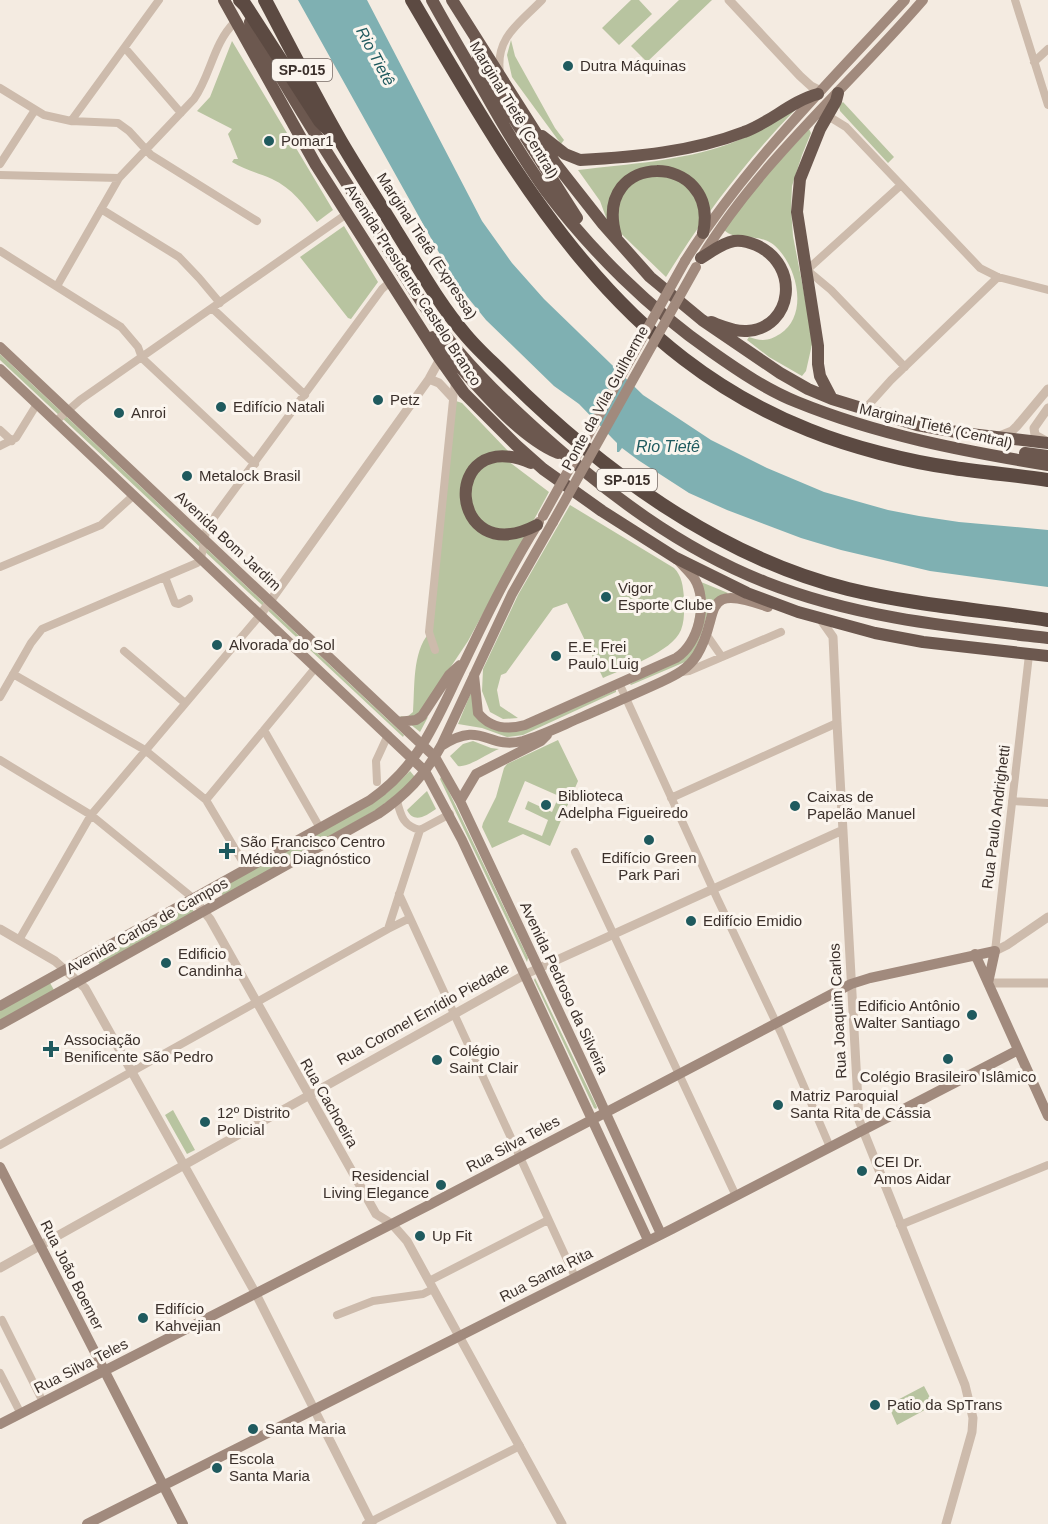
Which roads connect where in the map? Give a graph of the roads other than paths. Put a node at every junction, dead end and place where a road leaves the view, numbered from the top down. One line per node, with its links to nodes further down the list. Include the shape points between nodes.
1 (159, 0): 15 (street)
2 (224, 0): 13 (highway, Avenida Presidente Castelo Branco)
3 (239, 0): 28 (highway, via 320,121); 73 (highway, via 292,99 448,339 489,387)
4 (264, 0): 28 (highway, Marginal Tietê (Expressa) / SP-015)
5 (412, 0): 78 (highway, via 533,199 581,261 620,303 710,380 780,418 845,442 915,462)
6 (432, 0): 39 (highway, Marginal Tietê (Central), via 546,191)
7 (452, 0): 14 (highway)
8 (542, 0): 18 (street, via 506,37 499,56)
9 (729, 0): 20 (street)
10 (905, 0): 20 (main road, Ponte da Vila Guilherme)
11 (923, 0): 21 (main road, Ponte da Vila Guilherme)
12 (1014, 0): 17 (street)
13 (235, 22): 24 (street, via 221,37 201,89); 35 (highway, Avenida Presidente Castelo Branco, via 316,165)
14 (475, 39): 18 (highway); 39 (highway, via 479,64)
15 (125, 48): 24 (street); 26 (street)
16 (1048, 49): 17 (street)
17 (1034, 62): 22 (street)
18 (500, 77): 27 (highway)
19 (0, 88): 23 (street)
20 (820, 93): 27 (highway, via 744,133 672,151 580,160); 37 (main road, Ponte da Vila Guilherme, via 779,136)
21 (838, 93): 25 (highway); 41 (main road, Ponte da Vila Guilherme, via 789,143 727,217)
22 (1048, 105)
23 (35, 110): 26 (street); 30 (street)
24 (181, 113): 29 (street)
25 (826, 118): 33 (street, via 846,127); 42 (highway, via 798,192 797,212)
26 (71, 121): 29 (street, via 118,123)
27 (536, 133): 38 (highway, via 555,163)
28 (340, 139): 91 (highway, Marginal Tietê (Expressa) / SP-015, via 463,332 560,428 642,491 731,544 847,589 915,603)
29 (145, 150): 32 (street); 36 (street)
30 (0, 164)
31 (0, 175): 32 (street)
32 (119, 178): 34 (street)
33 (901, 185): 42 (street); 43 (street, via 974,262)
34 (101, 209): 45 (street); 47 (street, via 179,257)
35 (348, 213): 44 (highway, Avenida Presidente Castelo Branco); 47 (street)
36 (257, 221)
37 (703, 233): 38 (highway, via 704,208 697,191 679,175 656,170 636,176 618,192 612,214); 80 (main road, Ponte da Vila Guilherme, bridge)
38 (618, 240): 49 (highway, via 650,277)
39 (595, 247): 72 (highway, Marginal Tietê (Central), via 638,294 746,376 796,402 854,423)
40 (0, 251): 45 (street)
41 (698, 262): 49 (highway, via 729,242 751,243 776,259 786,284 781,309 763,327 738,330); 106 (main road, Ponte da Vila Guilherme, bridge, via 512,594)
42 (807, 270): 54 (street); 61 (highway, via 820,376)
43 (998, 277): 46 (street); 54 (street)
44 (391, 281): 50 (highway, Avenida Presidente Castelo Branco); 59 (street)
45 (57, 286): 52 (street, via 121,327 135,341)
46 (1048, 290)
47 (220, 303): 48 (street)
48 (213, 309): 52 (street); 59 (street)
49 (702, 320): 61 (highway, via 780,373)
50 (419, 324): 53 (highway, Avenida Presidente Castelo Branco); 73 (highway, via 500,409 543,447)
51 (0, 347): 64 (main road, Avenida Bom Jardim)
52 (142, 358): 64 (street); 75 (street)
53 (440, 359): 56 (street); 57 (highway, Avenida Presidente Castelo Branco)
54 (904, 368): 65 (street)
55 (0, 369): 62 (main road, Avenida Bom Jardim)
56 (429, 379): 60 (street, via 439,383); 87 (street)
57 (455, 380): 60 (street); 77 (highway, Avenida Presidente Castelo Branco, via 501,431)
58 (1048, 389): 68 (street, via 1012,431)
59 (304, 395): 75 (street)
60 (452, 397): 97 (street, via 429,632)
61 (832, 399): 65 (highway)
62 (38, 404): 66 (main road, Avenida Bom Jardim); 69 (street)
63 (1048, 408): 70 (street, via 1034,432)
64 (68, 410): 66 (street); 81 (main road, Avenida Bom Jardim)
65 (864, 410): 68 (highway, via 917,425)
66 (56, 421): 79 (main road, Avenida Bom Jardim)
67 (0, 430): 69 (street)
68 (995, 437): 70 (highway)
69 (12, 441): 71 (street)
70 (1048, 443)
71 (0, 446)
72 (990, 455): 74 (highway, via 1013,452); 76 (highway, Marginal Tietê (Central))
73 (566, 456): 92 (highway, via 643,517 694,548 764,582 834,605)
74 (1048, 456)
75 (255, 464): 81 (street, via 207,527)
76 (1048, 465)
77 (543, 469): 80 (highway, via 506,455 485,458 465,489 468,511 489,531 511,536); 83 (highway, Avenida Presidente Castelo Branco)
78 (1048, 480)
79 (134, 495): 82 (main road, Avenida Bom Jardim); 84 (street, via 101,525)
80 (540, 521): 102 (main road, Ponte da Vila Guilherme)
81 (204, 538): 82 (street); 87 (main road, Avenida Bom Jardim)
82 (201, 558): 85 (street); 89 (main road, Avenida Bom Jardim)
83 (676, 558): 88 (highway, Avenida Presidente Castelo Branco, via 747,593); 107 (main road, via 693,577 699,592 694,637 680,656)
84 (0, 567)
85 (165, 578): 86 (street, via 175,603); 105 (street, via 42,629)
86 (189, 599)
87 (270, 601): 89 (street); 111 (main road, Avenida Bom Jardim)
88 (798, 612): 90 (highway, Avenida Presidente Castelo Branco); 94 (main road, via 790,615 739,598 725,598 713,609)
89 (261, 614): 103 (main road, Avenida Bom Jardim); 110 (street)
90 (821, 620): 99 (highway, Avenida Presidente Castelo Branco, via 923,642); 112 (street, Rua Joaquim Carlos, via 834,637)
91 (1048, 620)
92 (945, 627): 95 (highway); 96 (highway, via 958,633)
93 (782, 632): 101 (street)
94 (706, 634): 101 (street); 104 (main road, via 696,657)
95 (1048, 639)
96 (1048, 646)
97 (435, 650)
98 (124, 651): 110 (street)
99 (1029, 655): 100 (highway, Avenida Presidente Castelo Branco); 128 (street, Rua Paulo Andrighetti)
100 (1048, 656)
101 (722, 657): 104 (street)
102 (465, 661): 111 (main road, via 449,675 422,716); 116 (main road, Ponte da Vila Guilherme)
103 (316, 667): 113 (street); 115 (main road, Avenida Bom Jardim)
104 (681, 673): 109 (main road)
105 (14, 674): 108 (street); 118 (street)
106 (474, 675): 107 (main road, via 478,712 491,724 505,728 525,725); 117 (main road, Ponte da Vila Guilherme)
107 (619, 683): 109 (street)
108 (0, 697)
109 (627, 698): 114 (main road); 124 (street)
110 (185, 703): 118 (street)
111 (398, 722): 116 (main road, Avenida Bom Jardim)
112 (837, 723): 124 (street); 134 (street, Rua Joaquim Carlos)
113 (264, 730): 125 (street); 132 (street)
114 (550, 731): 117 (main road, via 511,743 469,734); 127 (main road, via 541,741 476,774)
115 (388, 735): 121 (main road, Avenida Bom Jardim); 123 (street, via 376,761)
116 (424, 745): 119 (main road, Avenida Bom Jardim); 121 (main road, Avenida Carlos de Campos)
117 (441, 746): 119 (main road, Avenida Carlos de Campos)
118 (145, 750): 125 (street); 131 (street)
119 (435, 757): 122 (main road, Avenida Carlos de Campos); 127 (main road, Avenida Pedroso da Silveira)
120 (0, 760): 131 (street, Rua Cachoeira)
121 (414, 760): 122 (main road, Avenida Bom Jardim); 132 (main road, Avenida Carlos de Campos, via 385,789)
122 (425, 771): 126 (main road, Avenida Carlos de Campos); 130 (main road, Avenida Pedroso da Silveira)
123 (377, 782)
124 (671, 798): 137 (street)
125 (206, 800): 136 (street)
126 (397, 801): 133 (street, via 404,822); 140 (main road, Avenida Carlos de Campos)
127 (460, 801): 149 (main road, Avenida Pedroso da Silveira)
128 (1012, 801): 129 (street); 147 (street, Rua Paulo Andrighetti)
129 (1048, 803)
130 (450, 814): 133 (street); 151 (main road, Avenida Pedroso da Silveira)
131 (91, 815): 139 (street, Rua Cachoeira); 146 (street)
132 (320, 828): 136 (main road, Avenida Carlos de Campos)
133 (420, 830): 138 (street)
134 (843, 830): 137 (street, Rua Coronel Emídio Piedade); 154 (street, Rua Joaquim Carlos)
135 (575, 852): 145 (street)
136 (247, 869): 139 (main road, Avenida Carlos de Campos)
137 (713, 889): 145 (street, Rua Coronel Emídio Piedade); 159 (street)
138 (399, 894): 142 (street); 144 (street)
139 (193, 898): 140 (street, Rua Cachoeira); 150 (main road, Avenida Carlos de Campos)
140 (205, 911): 152 (main road, Avenida Carlos de Campos); 156 (street, Rua Cachoeira)
141 (1048, 917): 147 (street, Rua Silva Teles)
142 (410, 918): 144 (street); 158 (street)
143 (0, 929): 146 (street)
144 (387, 929): 156 (street)
145 (613, 934): 149 (street, Rua Coronel Emídio Piedade); 163 (street)
146 (19, 940): 150 (street)
147 (995, 951): 148 (main road, Rua Silva Teles); 153 (main road, Rua Paulo Andrighetti)
148 (975, 954): 153 (main road); 154 (main road, Rua Silva Teles)
149 (538, 968): 151 (street, Rua Coronel Emídio Piedade); 165 (main road, Avenida Pedroso da Silveira)
150 (66, 969): 152 (street); 157 (main road, Avenida Carlos de Campos)
151 (526, 974): 158 (street, Rua Coronel Emídio Piedade); 167 (main road, Avenida Pedroso da Silveira)
152 (80, 981): 160 (main road, Avenida Carlos de Campos); 162 (street)
153 (988, 983): 155 (street); 161 (main road)
154 (851, 984): 159 (main road, Rua Silva Teles); 168 (street, Rua Joaquim Carlos, via 859,1120)
155 (1048, 984)
156 (256, 1002): 162 (street); 164 (street, Rua Cachoeira)
157 (0, 1006)
158 (453, 1014): 164 (street, Rua Coronel Emídio Piedade); 171 (street)
159 (776, 1024): 163 (main road, Rua Silva Teles); 170 (street)
160 (0, 1025)
161 (1018, 1050): 166 (main road); 168 (main road, Rua Santa Rita)
162 (132, 1071): 169 (street); 172 (street)
163 (678, 1074): 165 (main road, Rua Silva Teles); 175 (street)
164 (307, 1096): 172 (street, Rua Coronel Emídio Piedade); 177 (street, Rua Cachoeira, via 376,1214)
165 (605, 1112): 167 (main road, Rua Silva Teles); 179 (main road, Avenida Pedroso da Silveira)
166 (1048, 1116)
167 (592, 1119): 171 (main road, Rua Silva Teles); 180 (main road, Avenida Pedroso da Silveira)
168 (863, 1131): 170 (main road, Rua Santa Rita); 178 (street, Rua Joaquim Carlos)
169 (0, 1145)
170 (830, 1147): 175 (main road, Rua Santa Rita)
171 (519, 1157): 176 (street); 177 (main road, Rua Silva Teles)
172 (184, 1165): 181 (street, Rua Coronel Emídio Piedade); 185 (street)
173 (1048, 1165): 178 (street)
174 (0, 1167): 181 (main road, Rua João Boemer)
175 (736, 1196): 179 (main road, Rua Santa Rita)
176 (548, 1220): 183 (street); 184 (street)
177 (392, 1224): 184 (street, Rua Cachoeira); 185 (main road, Rua Silva Teles)
178 (900, 1226): 201 (street, Rua Joaquim Carlos, via 973,1418)
179 (661, 1234): 180 (main road, Rua Santa Rita)
180 (648, 1240): 183 (main road, Rua Santa Rita)
181 (40, 1246): 182 (street, Rua Coronel Emídio Piedade); 189 (main road, Rua João Boemer)
182 (0, 1268)
183 (575, 1278): 188 (main road, Rua Santa Rita)
184 (431, 1285): 186 (street, via 423,1294 373,1301); 188 (street, Rua Cachoeira)
185 (256, 1294): 189 (main road, Rua Silva Teles); 192 (street)
186 (337, 1315)
187 (2, 1320): 191 (street)
188 (459, 1336): 192 (main road, Rua Santa Rita); 195 (street, Rua Cachoeira)
189 (104, 1371): 191 (main road, Rua Silva Teles); 196 (main road, Rua João Boemer)
190 (0, 1373): 193 (street)
191 (43, 1402): 193 (main road, Rua Silva Teles)
192 (314, 1410): 196 (main road, Rua Santa Rita); 197 (street)
193 (21, 1414): 194 (main road, Rua Silva Teles)
194 (0, 1424)
195 (520, 1446): 197 (street); 200 (street, Rua Cachoeira)
196 (163, 1485): 198 (main road, Rua Santa Rita); 199 (main road, Rua João Boemer)
197 (369, 1523)
198 (87, 1524)
199 (183, 1524)
200 (562, 1524)
201 (946, 1524)

